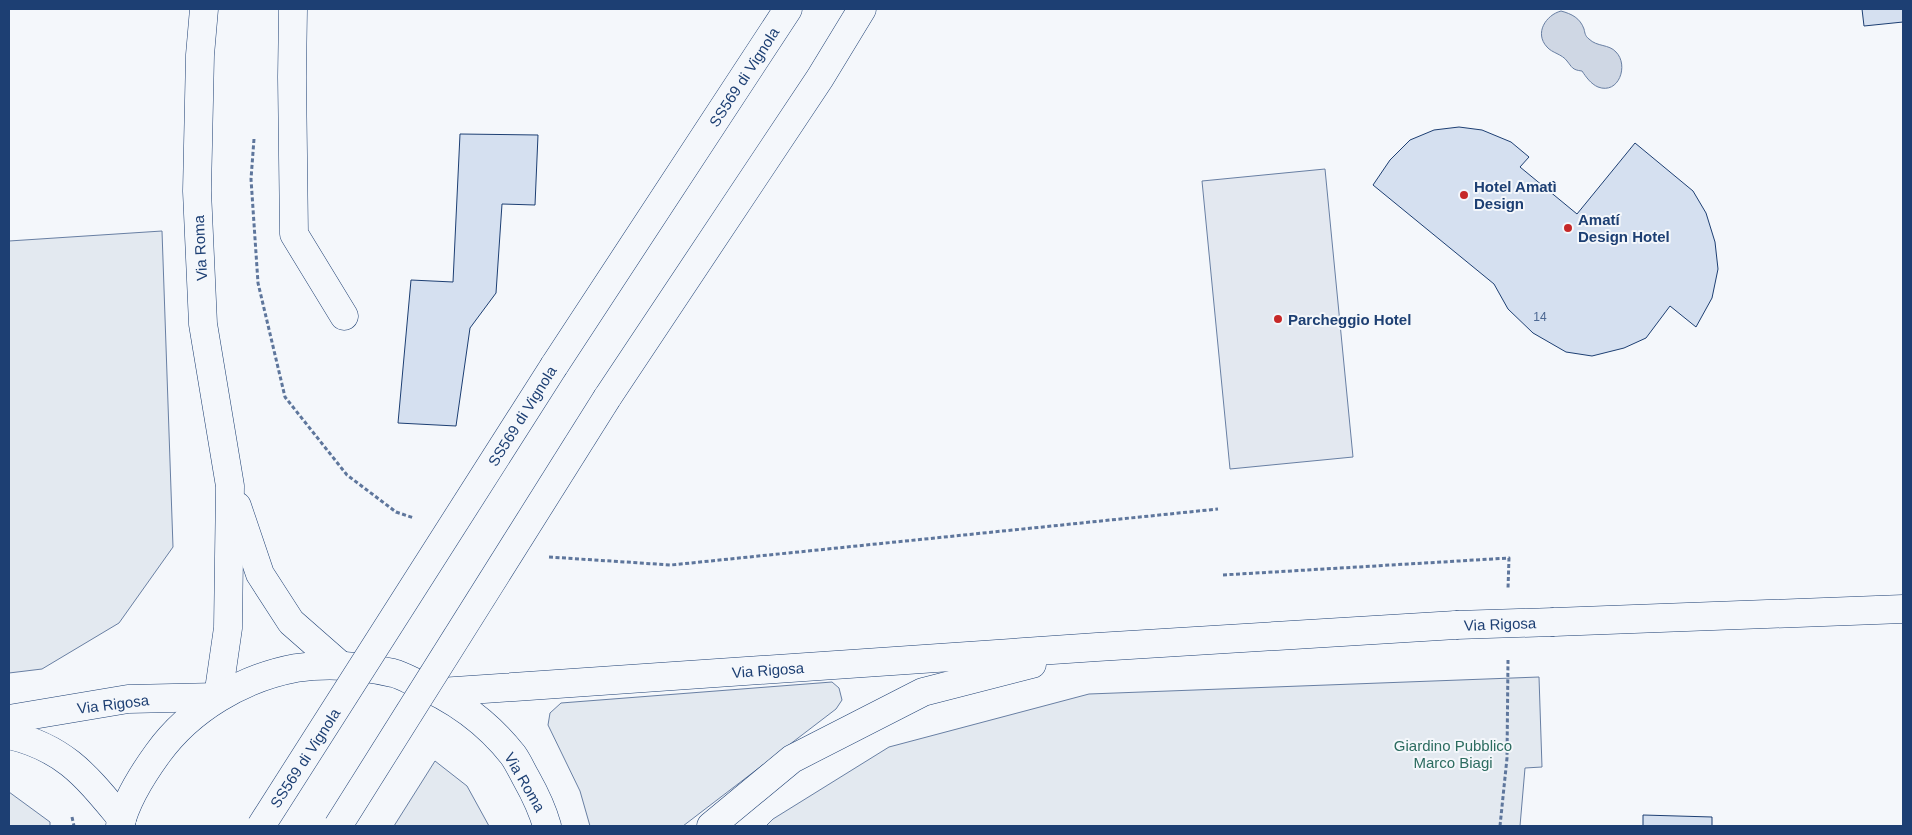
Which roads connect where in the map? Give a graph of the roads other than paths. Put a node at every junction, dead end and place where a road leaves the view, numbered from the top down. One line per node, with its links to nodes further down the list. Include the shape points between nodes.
1 (204, 9): 6 (main road, Via Roma, via 197,190 203,324)
2 (293, 9): 5 (main road, via 294,234)
3 (788, 9): 15 (main road, SS569 di Vignola, bridge, via 554,366)
4 (862, 9): 16 (main road, bridge, via 820,78 607,398)
5 (344, 316)
6 (230, 486): 9 (main road, Via Roma, via 260,574 291,622); 11 (main road, Via Roma, via 228,628)
7 (1903, 608): 8 (main road, Via Rigosa, bridge, via 1456,625)
8 (1097, 647): 10 (main road, Via Rigosa); 18 (main road, Via Rigosa, via 923,692 792,759)
9 (340, 665): 10 (main road, Via Roma, via 395,674); 11 (main road, Via Roma, via 296,668 257,679)
10 (440, 692): 17 (main road, Via Roma, via 479,719 514,756 542,806)
11 (218, 697): 12 (main road, Via Rigosa, via 128,699); 14 (main road, Via Roma, via 168,739 141,776)
12 (9, 719)
13 (9, 735): 14 (main road, via 48,749 69,761 88,778)
14 (121, 822)
15 (261, 826)
16 (338, 826)
17 (547, 826)
18 (711, 826)

